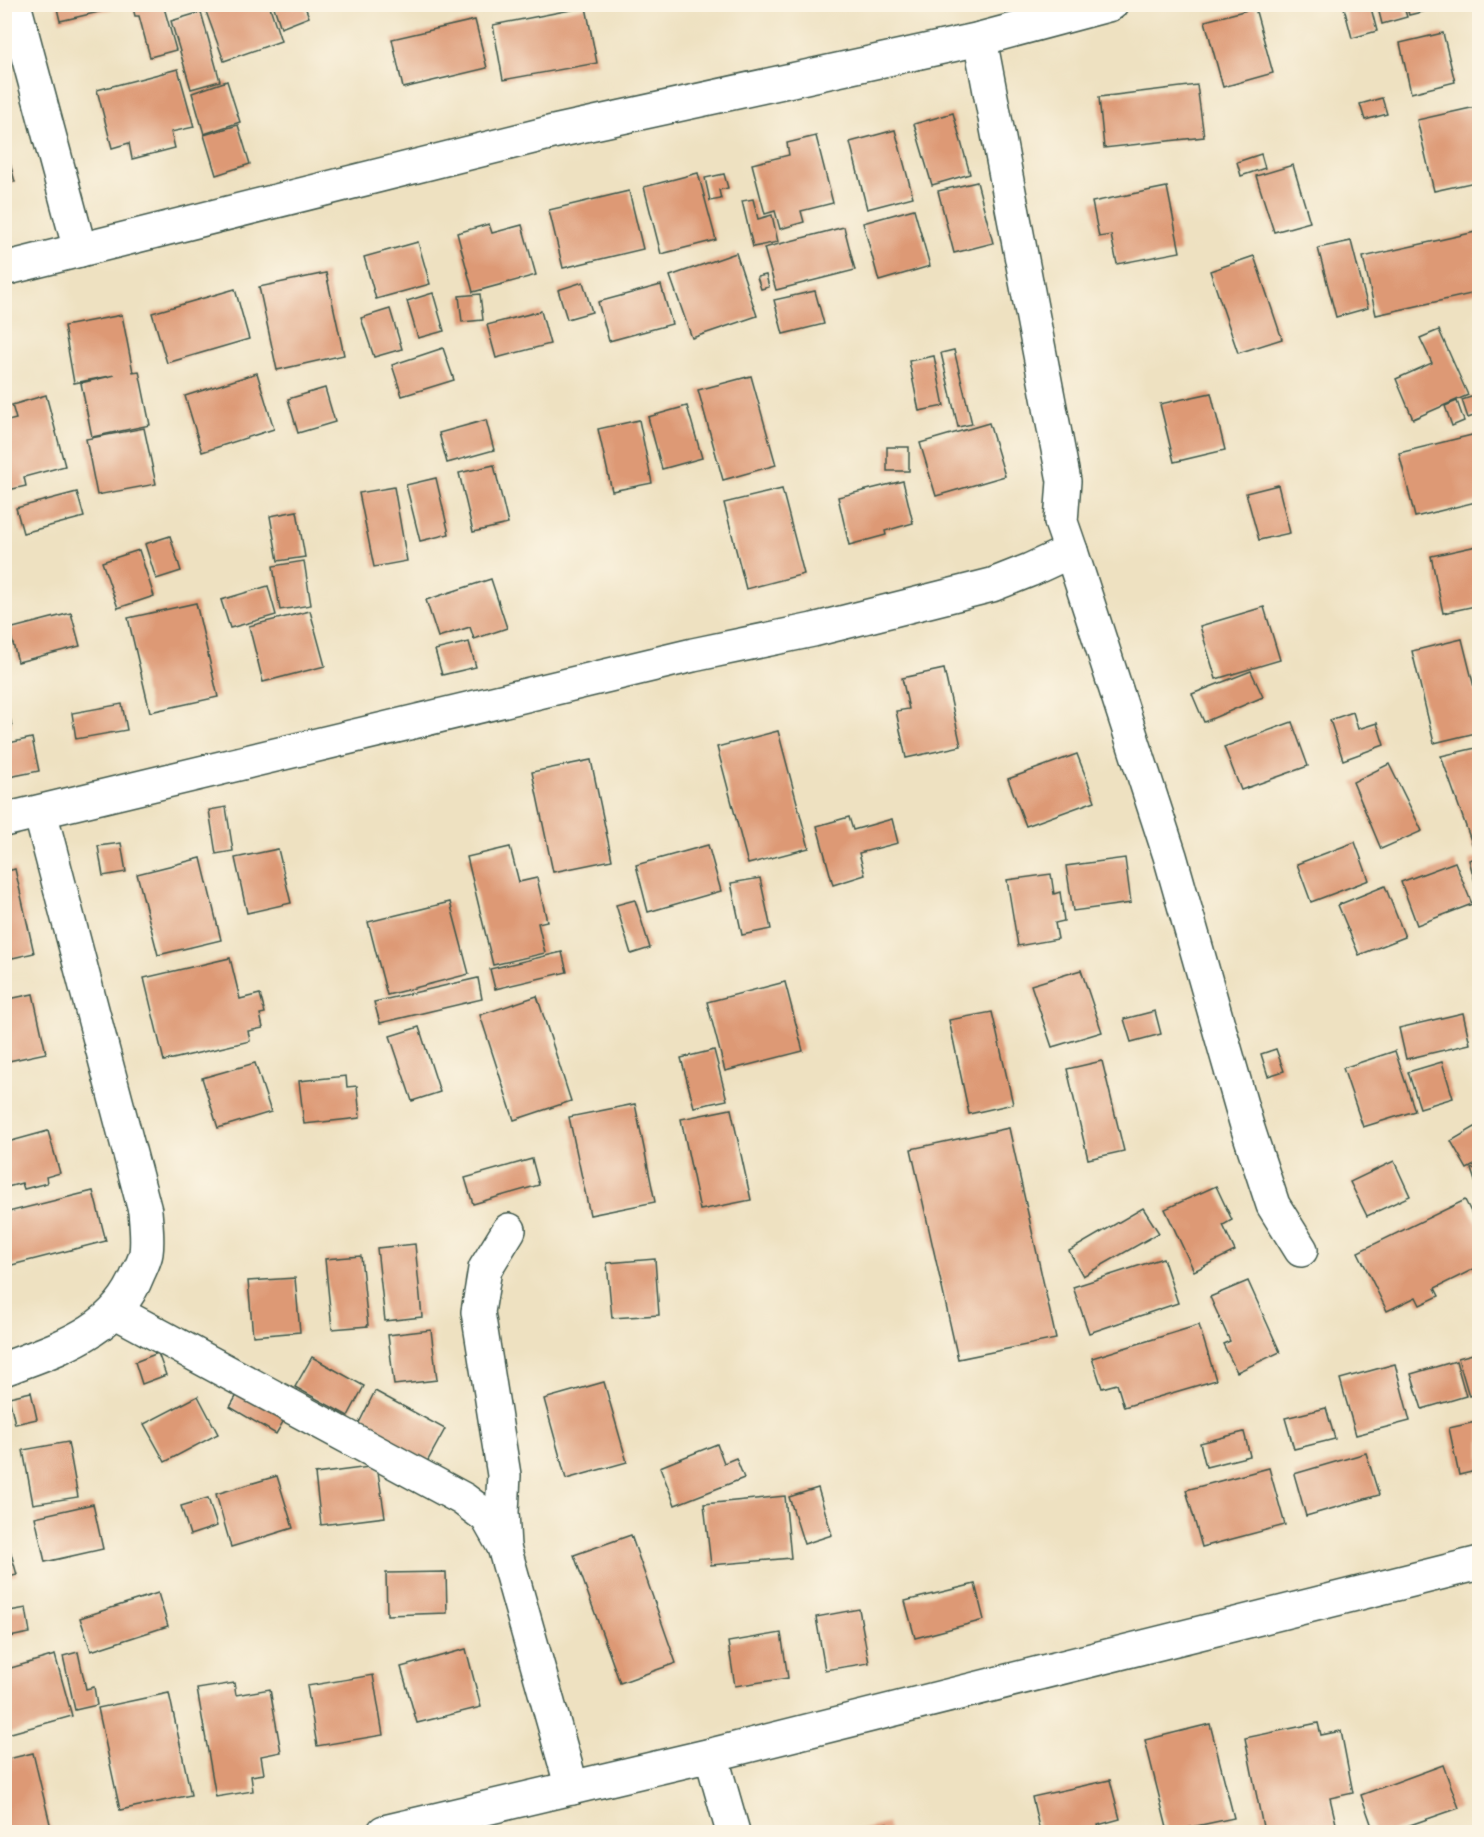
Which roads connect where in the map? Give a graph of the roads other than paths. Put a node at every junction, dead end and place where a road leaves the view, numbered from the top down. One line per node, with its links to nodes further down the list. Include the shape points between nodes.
1 (14, 4): 4 (street)
2 (1111, 4): 3 (street)
3 (980, 39): 4 (street, via 554,132); 6 (street, via 1065,481 1061,522)
4 (80, 250): 5 (street)
5 (4, 269)
6 (1071, 550): 7 (street, via 992,585); 10 (street, via 1170,856 1247,1126 1273,1205)
7 (40, 812): 8 (street); 11 (street, via 145,1211 146,1253 134,1285)
8 (4, 820)
9 (510, 1230): 13 (street, via 486,1269 478,1312 504,1475)
10 (1301, 1250)
11 (117, 1312): 12 (street, via 70,1344); 13 (street, via 463,1498 487,1517)
12 (4, 1370)
13 (504, 1547): 16 (street)
14 (1479, 1563): 15 (street)
15 (711, 1755): 16 (street); 18 (street)
16 (572, 1788): 17 (street)
17 (384, 1833)
18 (733, 1833)

